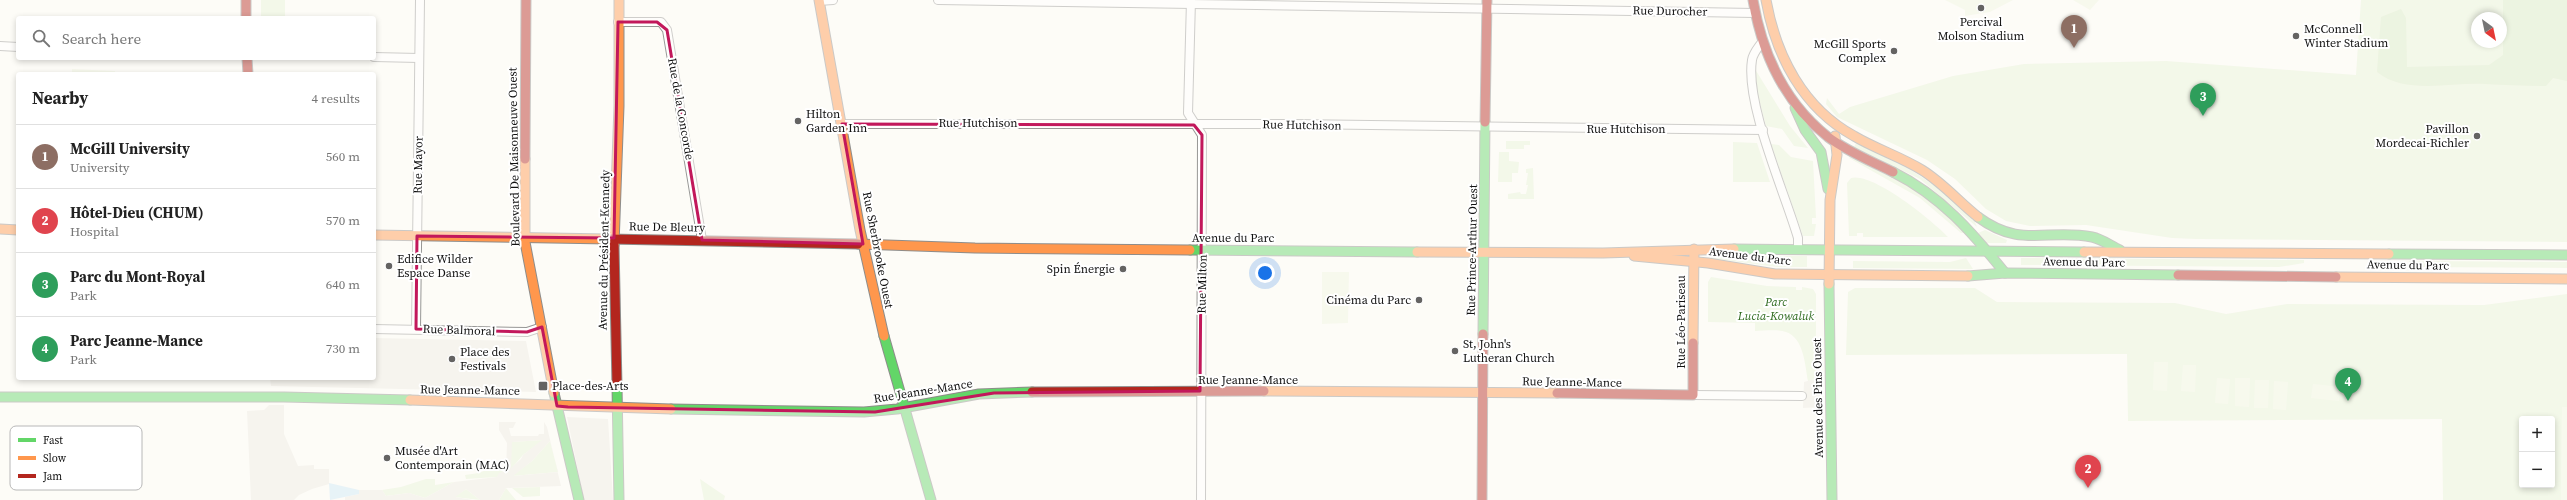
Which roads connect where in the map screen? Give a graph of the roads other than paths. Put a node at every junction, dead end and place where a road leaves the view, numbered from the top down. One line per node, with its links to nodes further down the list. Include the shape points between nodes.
1 (246, 0): 13 (main road)
2 (420, 0): 19 (street, Rue Mayor)
3 (526, 0): 34 (main road, Boulevard De Maisonneuve Ouest)
4 (619, 0): 14 (main road, Avenue du Président-Kennedy)
5 (833, 0): 9 (street)
6 (938, 0): 10 (street, Rue Durocher)
7 (1753, 0): 12 (main road, Avenue des Pins Ouest)
8 (1766, 0): 23 (main road, via 1772,32 1786,66 1806,94)
9 (819, 1): 24 (main road, Rue Sherbrooke Ouest)
10 (1190, 1): 11 (street, Rue Durocher); 25 (street, Rue Milton, via 1188,113)
11 (1487, 4): 12 (street, Rue Durocher); 26 (main road, Rue Prince-Arthur Ouest)
12 (1755, 13): 15 (main road, Avenue des Pins Ouest)
13 (246, 16)
14 (618, 22): 35 (main road, Avenue du Président-Kennedy, via 619,106); 36 (street, Rue de la Concorde, via 661,22 667,30)
15 (1762, 42): 22 (main road, Avenue des Pins Ouest, via 1773,68); 27 (street, via 1752,58 1751,77)
16 (0, 46): 17 (street)
17 (16, 47)
18 (376, 57): 19 (street)
19 (419, 58): 33 (street, Rue Mayor)
20 (247, 60): 21 (main road)
21 (248, 72)
22 (1789, 94): 28 (main road, Avenue des Pins Ouest, via 1806,115); 29 (main road, Avenue des Pins Ouest, via 1805,130 1821,152)
23 (1833, 123): 28 (main road, Avenue des Pins Ouest); 44 (main road, via 1930,175 1994,228 2018,236 2092,237)
24 (842, 124): 25 (street, Rue Hutchison); 37 (main road, Rue Sherbrooke Ouest)
25 (1194, 125): 26 (street, Rue Hutchison); 41 (street, Rue Milton, via 1202,135)
26 (1485, 128): 27 (street, Rue Hutchison); 43 (main road, Rue Prince-Arthur Ouest)
27 (1763, 130): 39 (street, via 1797,234)
28 (1836, 142): 29 (main road, Avenue des Pins Ouest, via 1837,154); 42 (main road, Avenue des Pins Ouest, via 1930,193 1953,213)
29 (1830, 200): 40 (main road, Avenue des Pins Ouest)
30 (0, 229): 31 (main road)
31 (16, 230)
32 (376, 235): 33 (main road, Rue De Bleury)
33 (417, 236): 34 (main road, Rue De Bleury); 53 (street, Rue Mayor)
34 (525, 237): 35 (main road, Rue De Bleury); 51 (main road, Boulevard De Maisonneuve Ouest)
35 (614, 238): 36 (main road, Rue De Bleury); 61 (main road, Avenue du Président-Kennedy)
36 (702, 240): 37 (main road, Rue De Bleury)
37 (863, 244): 41 (main road, Avenue du Parc, via 925,248); 60 (main road, Rue Sherbrooke Ouest, via 884,336)
38 (1694, 249): 39 (main road, Avenue du Parc); 45 (main road, Avenue du Parc); 47 (main road, Rue Léo-Pariseau)
39 (1798, 249): 40 (main road, Avenue du Parc)
40 (1830, 249): 42 (main road, Avenue du Parc); 49 (main road, Avenue des Pins Ouest)
41 (1202, 250): 43 (main road, Avenue du Parc); 54 (street, Rue Milton)
42 (1986, 250): 44 (main road, Avenue du Parc); 48 (main road, Avenue des Pins Ouest)
43 (1483, 251): 45 (main road, Avenue du Parc); 55 (main road, Rue Prince-Arthur Ouest)
44 (2123, 251): 46 (main road, Avenue du Parc)
45 (1603, 253): 47 (main road, Avenue du Parc)
46 (2567, 255)
47 (1694, 262): 49 (main road, Avenue du Parc, via 1775,274); 56 (main road, Rue Léo-Pariseau)
48 (2005, 273): 49 (main road, Avenue du Parc, via 1988,276); 50 (main road, Avenue du Parc)
49 (1829, 275): 67 (main road, Avenue des Pins Ouest)
50 (2567, 279)
51 (542, 327): 53 (street, Rue Balmoral, via 527,332); 59 (main road, Boulevard De Maisonneuve Ouest)
52 (376, 329): 53 (street, Rue Balmoral)
53 (416, 329)
54 (1200, 391): 55 (main road, Rue Jeanne-Mance); 60 (main road, Rue Jeanne-Mance, via 994,393 958,396); 65 (street, Rue Milton)
55 (1483, 393): 56 (main road, Rue Jeanne-Mance); 66 (main road, Rue Prince-Arthur Ouest)
56 (1693, 395): 57 (street, Rue Jeanne-Mance)
57 (1802, 396)
58 (0, 397): 59 (main road, Rue Jeanne-Mance, via 386,400)
59 (557, 406): 61 (main road, Rue Jeanne-Mance); 62 (main road, Boulevard De Maisonneuve Ouest)
60 (904, 407): 61 (main road, Rue Jeanne-Mance, via 864,412); 64 (main road, Rue Sherbrooke Ouest)
61 (616, 408): 63 (main road, Avenue du Président-Kennedy)
62 (580, 500)
63 (619, 500)
64 (931, 500)
65 (1201, 500)
66 (1482, 500)
67 (1832, 500)

